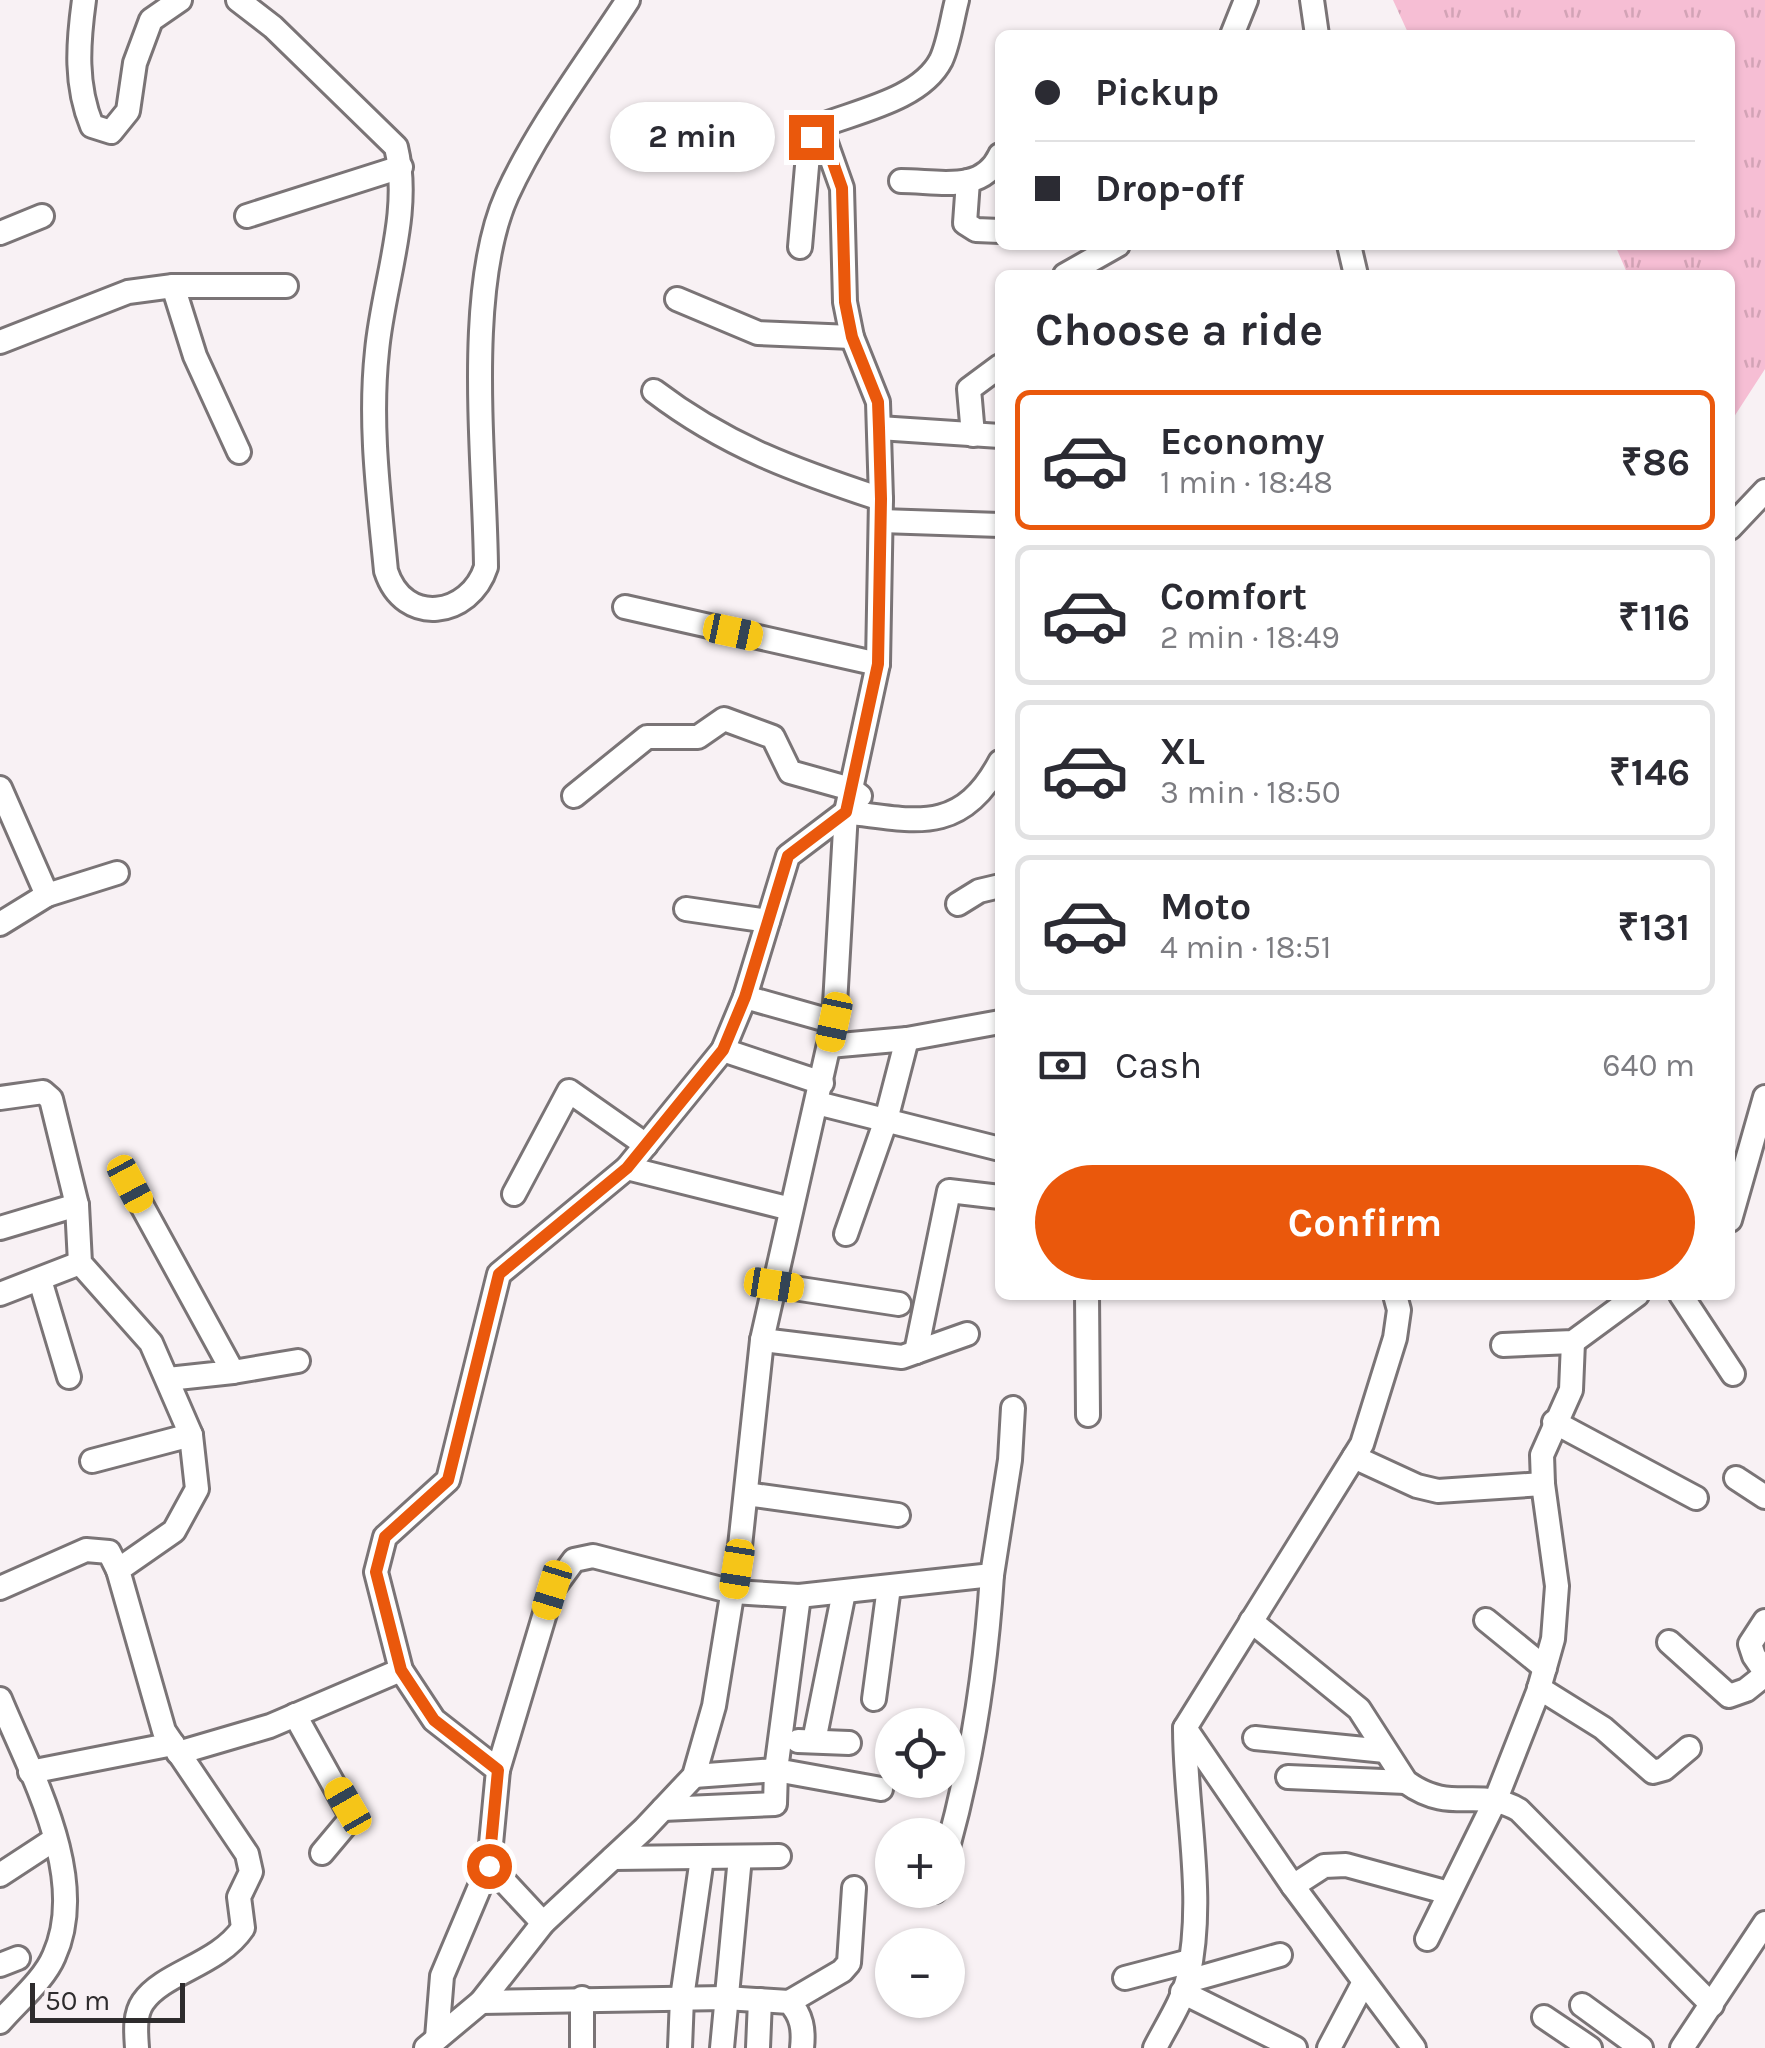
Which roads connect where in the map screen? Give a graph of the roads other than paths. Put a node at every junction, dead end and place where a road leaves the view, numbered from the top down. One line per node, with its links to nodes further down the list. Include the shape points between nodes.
1 (84, 0): 2 (street, via 81,99 92,126 111,132 128,111 135,63 152,20)
2 (180, 0)
3 (238, 0): 12 (street, via 396,147)
4 (628, 0): 12 (street, via 502,210 481,325 486,567 466,598 431,608 405,603 386,572 373,444 376,350)
5 (956, 0): 10 (street, via 941,59 914,91)
6 (1246, 0): 8 (street)
7 (1312, 0): 9 (street)
8 (1234, 30)
9 (1315, 30)
10 (820, 126): 19 (street, via 809,143); 25 (street, via 842,188)
11 (995, 163): 14 (street, via 988,174)
12 (401, 167): 16 (street)
13 (901, 181): 14 (street)
14 (968, 182): 17 (street, via 965,222)
15 (42, 216): 18 (street)
16 (248, 216)
17 (995, 231)
18 (0, 233)
19 (800, 247)
20 (1107, 250): 21 (street)
21 (1071, 270)
22 (173, 286): 23 (street); 26 (street, via 128,292); 32 (street, via 195,356)
23 (286, 286)
24 (678, 299): 25 (street, via 758,333)
25 (852, 337): 29 (street, via 878,402)
26 (0, 342)
27 (995, 370): 30 (street, via 970,389)
28 (654, 391): 34 (street, via 695,422)
29 (879, 428): 30 (street); 34 (street)
30 (973, 435): 31 (street)
31 (995, 436)
32 (238, 452)
33 (1765, 490): 35 (street)
34 (881, 510): 36 (street); 38 (street)
35 (1735, 523)
36 (995, 525)
37 (625, 607): 38 (street)
38 (878, 664): 42 (street)
39 (995, 771): 42 (street, via 944,818 886,817)
40 (0, 788): 45 (street)
41 (574, 796): 42 (street, via 648,737 698,737 724,719 773,738 790,772)
42 (848, 801): 48 (street, via 788,856); 51 (street)
43 (117, 873): 45 (street)
44 (995, 887): 46 (street)
45 (47, 895): 49 (street)
46 (958, 904)
47 (686, 909): 48 (street)
48 (768, 921): 50 (street)
49 (0, 924)
50 (745, 997): 51 (street); 55 (street)
51 (834, 1022): 54 (street)
52 (995, 1023): 53 (street)
53 (908, 1039): 54 (street); 59 (street)
54 (829, 1046): 57 (street)
55 (723, 1050): 57 (street); 60 (street)
56 (2, 1090): 67 (street, via 43,1092 52,1099)
57 (819, 1093): 59 (street); 68 (street)
58 (1765, 1096): 66 (street)
59 (886, 1120): 61 (street); 70 (street)
60 (646, 1145): 62 (street); 64 (street, via 569,1091)
61 (995, 1148)
62 (627, 1168): 68 (street); 113 (street, via 499,1274 448,1480 385,1537 376,1572)
63 (130, 1184): 86 (street)
64 (514, 1194)
65 (995, 1196): 84 (street, via 949,1191)
66 (1735, 1202)
67 (77, 1205): 69 (street); 71 (street)
68 (791, 1209): 73 (street)
69 (0, 1228)
70 (846, 1234)
71 (80, 1263): 72 (street); 89 (street, via 151,1343)
72 (40, 1280): 74 (street); 88 (street)
73 (774, 1285): 79 (street); 81 (street)
74 (0, 1294)
75 (1086, 1300): 91 (street)
76 (1396, 1300): 94 (street, via 1395,1338)
77 (1630, 1300): 82 (street)
78 (1684, 1300): 87 (street)
79 (898, 1304)
80 (967, 1334): 84 (street)
81 (762, 1340): 84 (street, via 902,1357); 98 (street)
82 (1572, 1342): 83 (street); 92 (street, via 1571,1390)
83 (1503, 1345)
84 (916, 1352)
85 (298, 1361): 86 (street)
86 (233, 1372): 89 (street)
87 (1732, 1374)
88 (69, 1377)
89 (168, 1379): 93 (street)
90 (1013, 1408): 103 (street)
91 (1088, 1415)
92 (1554, 1422): 97 (street, via 1542,1455); 100 (street)
93 (191, 1435): 95 (street); 102 (street, via 197,1489 174,1531)
94 (1354, 1457): 97 (street, via 1438,1491); 110 (street)
95 (92, 1461)
96 (1736, 1478): 99 (street)
97 (1543, 1484): 115 (street, via 1558,1586)
98 (746, 1494): 101 (street); 106 (street)
99 (1765, 1497)
100 (1696, 1498)
101 (898, 1515)
102 (118, 1570): 105 (street, via 108,1552 86,1550); 125 (street, via 164,1731)
103 (992, 1574): 104 (street); 136 (street, via 976,1733)
104 (889, 1587): 107 (street); 117 (street)
105 (0, 1588)
106 (733, 1592): 108 (street); 127 (street, via 593,1556 574,1560 552,1590); 130 (street, via 714,1706)
107 (844, 1592): 108 (street); 122 (street)
108 (800, 1596): 121 (street)
109 (1486, 1620): 115 (street)
110 (1251, 1621): 119 (street); 126 (street, via 1347,1697)
111 (1765, 1621): 114 (street, via 1750,1644)
112 (1670, 1642): 114 (street, via 1729,1696)
113 (401, 1670): 118 (street); 127 (street, via 434,1720)
114 (1765, 1673)
115 (1542, 1678): 124 (street, via 1653,1772); 134 (street)
116 (0, 1699): 129 (street)
117 (874, 1699)
118 (295, 1715): 125 (street); 138 (street, via 350,1814)
119 (1184, 1728): 145 (street); 153 (street, via 1195,1899)
120 (1255, 1738): 126 (street)
121 (780, 1741): 122 (street); 128 (street)
122 (814, 1742): 123 (street)
123 (850, 1742)
124 (1689, 1748)
125 (175, 1749): 129 (street); 167 (street, via 247,1854 251,1872 239,1897 243,1928 231,1945 141,2004)
126 (1384, 1752): 132 (street)
127 (498, 1770): 144 (street)
128 (776, 1770): 130 (street); 133 (street); 135 (street, via 775,1804)
129 (30, 1772): 137 (street)
130 (694, 1776): 135 (street)
131 (1288, 1777): 132 (street)
132 (1406, 1782): 134 (street, via 1448,1801)
133 (875, 1788)
134 (1496, 1799): 147 (street); 162 (street, via 1519,1810)
135 (663, 1809): 140 (street)
136 (955, 1818)
137 (56, 1839): 143 (street); 164 (street, via 66,1907 54,1957)
138 (322, 1853)
139 (779, 1856): 142 (street)
140 (613, 1858): 141 (street); 148 (street)
141 (702, 1858): 142 (street); 156 (street)
142 (740, 1858): 157 (street)
143 (3, 1866)
144 (489, 1866): 148 (street); 165 (street, via 442,1976)
145 (1293, 1886): 147 (street, via 1324,1866 1346,1865); 154 (street)
146 (854, 1888): 160 (street, via 849,1963)
147 (1449, 1893): 150 (street)
148 (543, 1923): 159 (street)
149 (1765, 1923): 162 (street)
150 (1427, 1939)
151 (1280, 1955): 153 (street)
152 (1124, 1978): 153 (street)
153 (1187, 1978): 173 (street); 174 (street)
154 (1364, 1982): 166 (street); 175 (street)
155 (582, 1998): 156 (street); 159 (street); 168 (street)
156 (682, 1998): 157 (street); 169 (street)
157 (726, 1998): 158 (street); 170 (street)
158 (760, 2000): 160 (street); 171 (street)
159 (482, 2002): 165 (street)
160 (789, 2002): 172 (street, via 801,2023)
161 (1582, 2005): 177 (street)
162 (1712, 2005): 178 (street)
163 (1544, 2017): 176 (street)
164 (0, 2022)
165 (432, 2043)
166 (1410, 2046)
167 (137, 2048)
168 (582, 2048)
169 (680, 2048)
170 (722, 2048)
171 (758, 2048)
172 (802, 2048)
173 (1155, 2048)
174 (1295, 2048)
175 (1328, 2048)
176 (1590, 2048)
177 (1641, 2048)
178 (1682, 2048)

